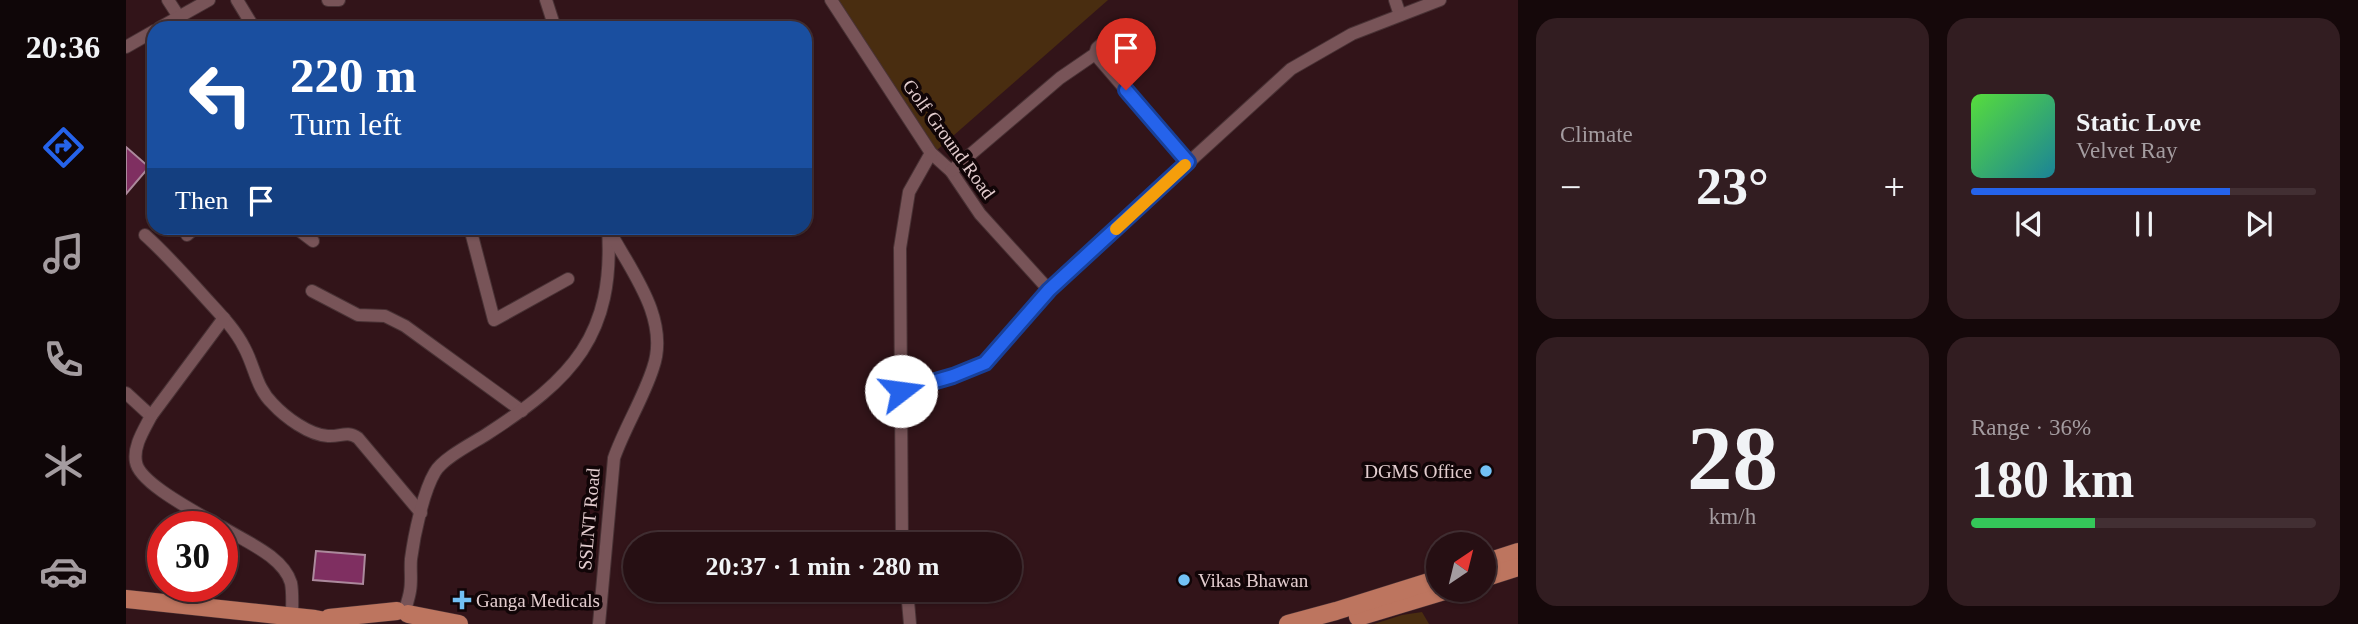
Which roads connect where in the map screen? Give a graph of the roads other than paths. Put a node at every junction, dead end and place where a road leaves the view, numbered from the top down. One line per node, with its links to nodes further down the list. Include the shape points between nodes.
1 (169, 0): 11 (street)
2 (209, 0): 11 (street)
3 (237, 0): 13 (street)
4 (328, 0): 5 (street)
5 (339, 0)
6 (546, 0): 14 (street)
7 (831, 0): 20 (street, Golf Ground Road)
8 (1395, 0): 10 (street)
9 (1440, 0): 10 (street)
10 (1400, 15): 21 (street, via 1352,34 1291,68)
11 (179, 17): 12 (street)
12 (172, 21)
13 (250, 21)
14 (553, 21)
15 (1122, 26): 19 (street)
16 (126, 31): 18 (street)
17 (147, 35): 18 (street)
18 (131, 44)
19 (1095, 54): 21 (street); 22 (street)
20 (931, 153): 22 (street, Golf Ground Road); 33 (street, via 909,192 900,248)
21 (1188, 162): 30 (street)
22 (951, 171): 30 (street, Golf Ground Road, via 979,214)
23 (145, 235): 32 (street)
24 (305, 235): 28 (street)
25 (472, 235): 29 (street, via 494,320)
26 (608, 235): 35 (street, via 607,284 591,335 563,376)
27 (612, 235): 54 (street, SSLNT Road, via 653,313 657,350 614,458)
28 (313, 241)
29 (568, 279)
30 (1049, 290): 33 (street, via 985,363)
31 (312, 291): 35 (street, via 351,313 385,316 405,326)
32 (224, 318): 36 (street); 38 (street, via 245,348 255,379 270,402 316,433 346,432 358,438)
33 (901, 391): 39 (street)
34 (126, 393): 36 (street)
35 (523, 411): 38 (street, via 436,470)
36 (151, 416): 37 (street, via 136,450 136,466 154,485)
37 (196, 511)
38 (421, 513): 50 (street)
39 (902, 532)
40 (238, 537): 49 (street, via 286,571 292,585)
41 (1518, 552): 42 (highway)
42 (1496, 559)
43 (1518, 567): 44 (highway)
44 (1496, 574)
45 (1426, 583): 56 (highway)
46 (1426, 597): 57 (highway)
47 (126, 599): 49 (highway)
48 (908, 602): 55 (street)
49 (292, 617): 51 (highway)
50 (402, 617): 51 (highway); 53 (highway)
51 (315, 619): 52 (highway)
52 (342, 624)
53 (459, 624)
54 (599, 624)
55 (910, 624)
56 (1288, 624)
57 (1334, 624)

